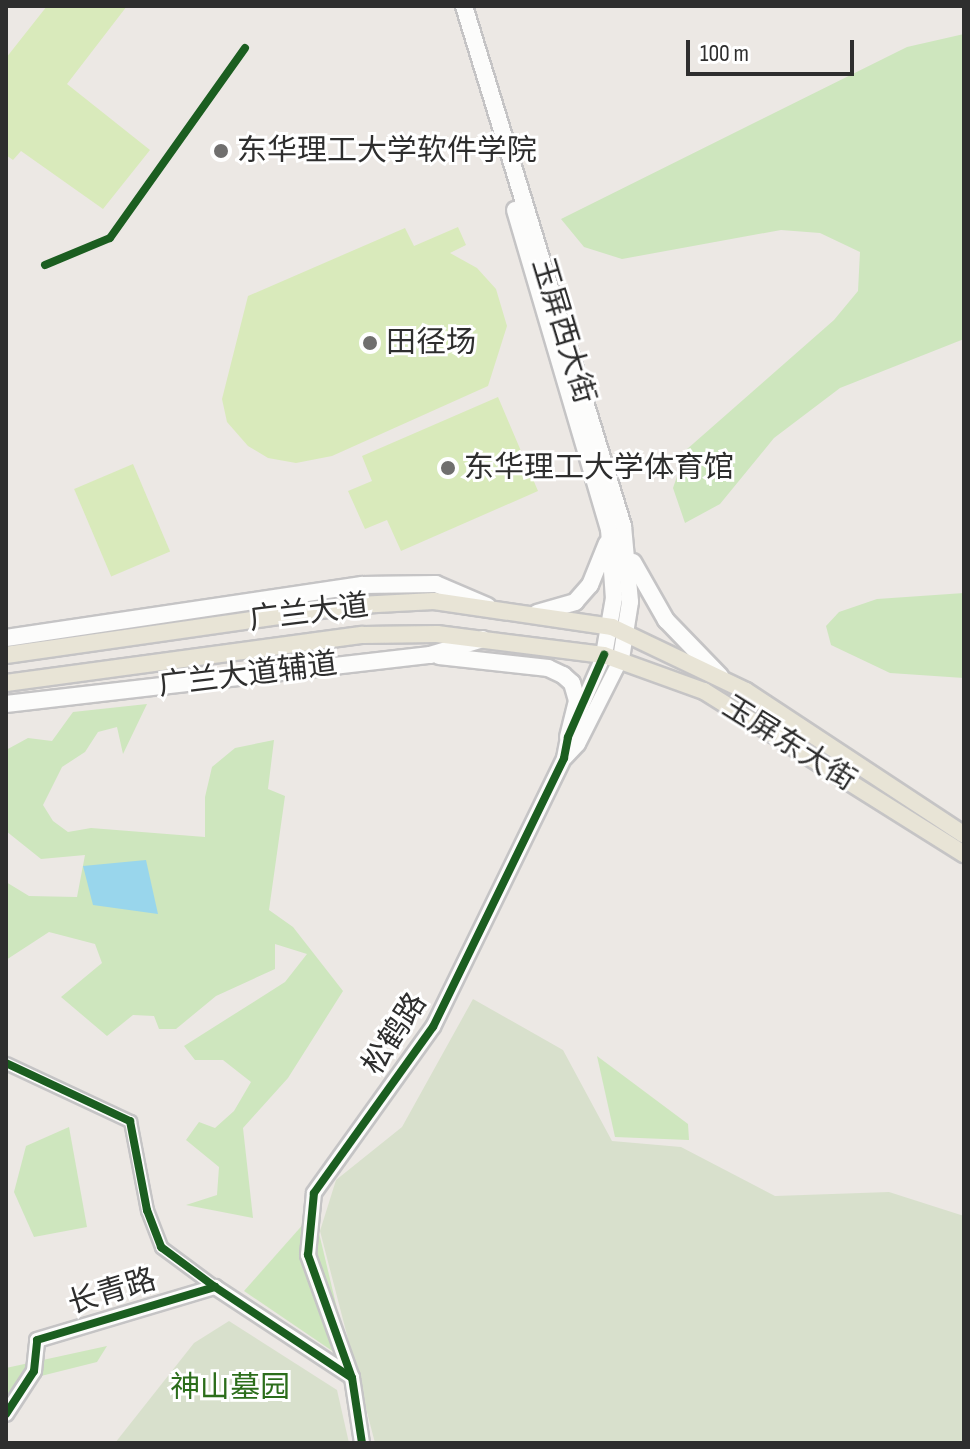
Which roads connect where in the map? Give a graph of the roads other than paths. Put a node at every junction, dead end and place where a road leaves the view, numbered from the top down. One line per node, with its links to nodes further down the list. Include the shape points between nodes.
1 (453, 6): 3 (main road, 玉屏西大街)
2 (464, 6): 4 (main road, 玉屏西大街)
3 (609, 529): 6 (main road, via 600,567 575,602 557,611); 7 (main road, 玉屏西大街)
4 (629, 554): 8 (main road, 玉屏西大街); 16 (main road, via 666,620)
5 (489, 607): 6 (main road, 广兰大道); 9 (main road, via 436,584 362,585); 12 (main road, 广兰大道, via 434,601 359,605)
6 (528, 614): 7 (main road, 广兰大道)
7 (612, 627): 8 (main road, 玉屏东大街); 14 (main road, 玉屏西大街)
8 (629, 633): 15 (main road, 玉屏西大街); 16 (main road, 玉屏东大街)
9 (6, 638)
10 (487, 638): 11 (main road, 广兰大道辅道); 14 (main road, 广兰大道); 17 (main road, 广兰大道, via 363,635)
11 (468, 644): 13 (main road, 广兰大道辅道); 18 (main road, via 550,656 574,675)
12 (6, 655)
13 (430, 655): 18 (main road, via 548,668 572,683); 19 (main road, 广兰大道辅道)
14 (604, 655): 15 (main road, 玉屏东大街); 20 (street, 松鹤路)
15 (621, 659): 21 (street, 松鹤路, via 578,744); 23 (main road, 玉屏东大街, via 704,691)
16 (721, 677): 22 (main road, 玉屏东大街)
17 (6, 683)
18 (577, 701): 20 (main road)
19 (6, 704)
20 (568, 737): 21 (street, 松鹤路)
21 (564, 758): 26 (street, 松鹤路, via 433,1027 314,1193 308,1255)
22 (964, 835)
23 (964, 854)
24 (6, 1063): 25 (street, via 130,1121 147,1210 161,1247)
25 (215, 1287): 26 (street); 27 (street, 长青路, via 37,1340 34,1371)
26 (352, 1378): 28 (street, 松鹤路)
27 (6, 1414)
28 (362, 1443)

